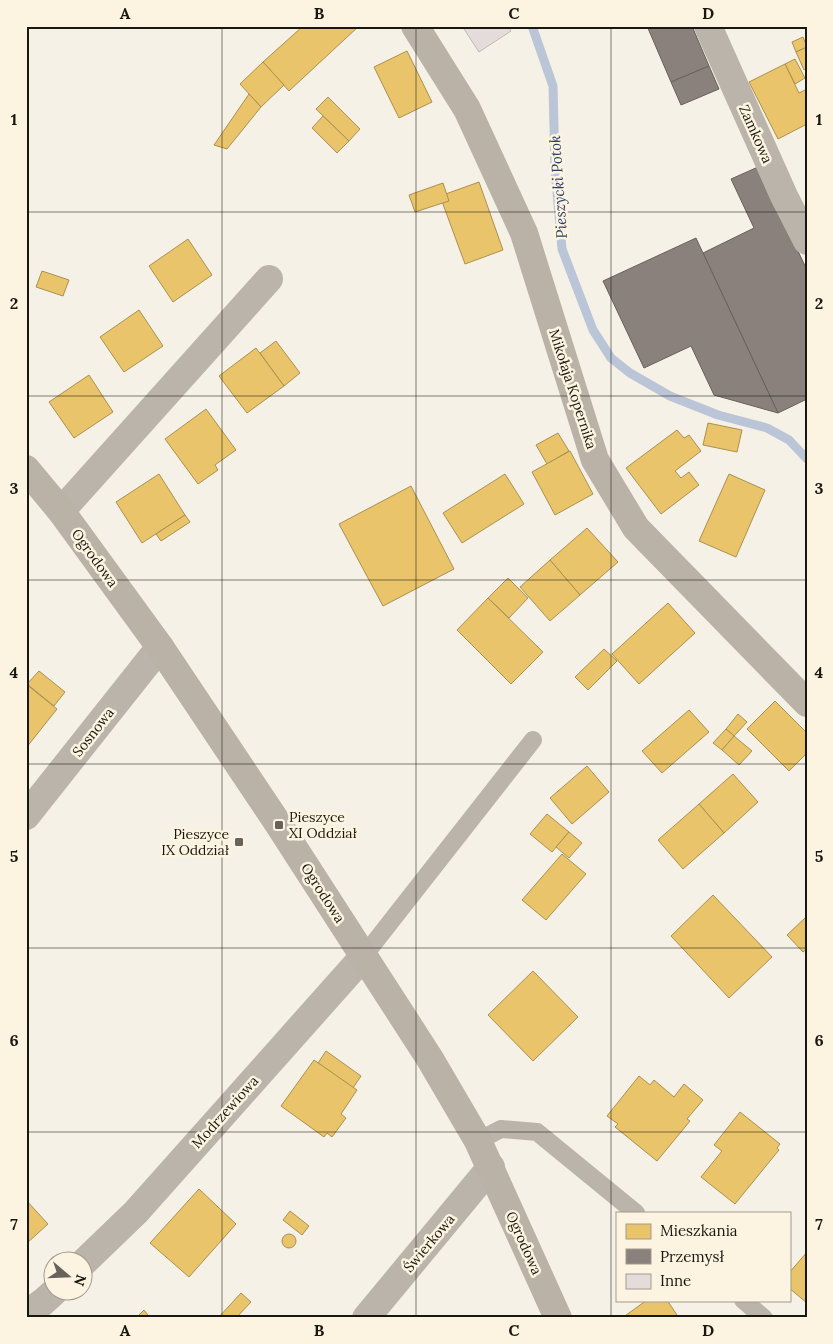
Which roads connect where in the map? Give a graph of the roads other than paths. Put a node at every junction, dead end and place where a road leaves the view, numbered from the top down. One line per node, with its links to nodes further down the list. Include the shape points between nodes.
1 (415, 26): 8 (street, Mikołaja Kopernika, via 467,109 524,233 595,460 636,528)
2 (708, 26): 3 (street, Zamkowa)
3 (807, 242)
4 (269, 279): 6 (street)
5 (26, 469): 6 (street, Ogrodowa)
6 (61, 511): 7 (street, Ogrodowa)
7 (160, 647): 10 (street, Sosnowa); 11 (street, Ogrodowa)
8 (807, 703)
9 (533, 740): 11 (lane)
10 (26, 816)
11 (363, 957): 12 (street, Ogrodowa, via 430,1059); 15 (street, Modrzewiowa, via 136,1212)
12 (478, 1141): 13 (street, Ogrodowa); 14 (lane, via 501,1130 537,1132)
13 (491, 1167): 19 (street, Świerkowa); 20 (street, Ogrodowa)
14 (635, 1212)
15 (92, 1254)
16 (43, 1302): 18 (street)
17 (745, 1302): 21 (lane)
18 (26, 1314)
19 (366, 1318)
20 (558, 1318)
21 (764, 1318)

